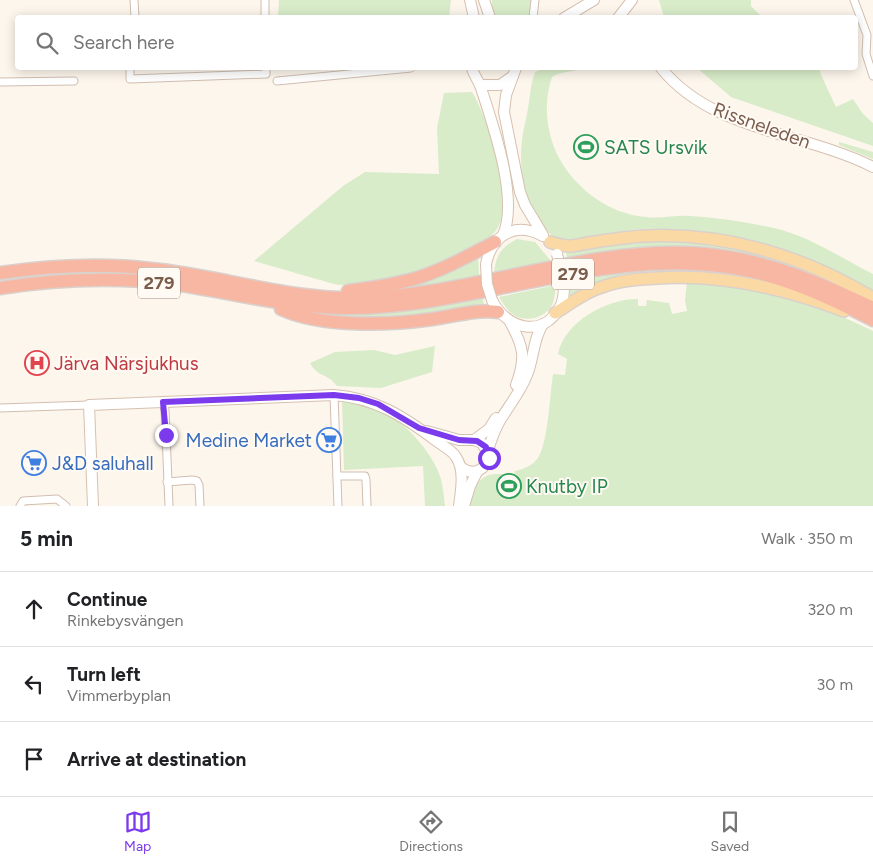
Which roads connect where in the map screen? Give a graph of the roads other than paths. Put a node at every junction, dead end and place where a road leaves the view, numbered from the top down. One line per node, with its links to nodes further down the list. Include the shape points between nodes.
1 (134, 0): 8 (street)
2 (265, 0): 9 (street)
3 (470, 0): 10 (street)
4 (535, 0): 11 (street)
5 (594, 0): 12 (street)
6 (632, 0): 13 (street)
7 (854, 0): 14 (street)
8 (135, 15)
9 (265, 15)
10 (473, 15)
11 (533, 15)
12 (569, 15)
13 (621, 15)
14 (870, 35): 21 (street, via 865,62)
15 (130, 70): 20 (street, via 130,79)
16 (389, 70): 22 (street)
17 (472, 70): 25 (street)
18 (516, 70): 25 (street, via 500,85); 28 (street, via 506,95 504,112 520,192)
19 (663, 70): 26 (street, Rissneleden, via 698,101 716,111 744,123 834,150)
20 (266, 71)
21 (873, 76)
22 (277, 80)
23 (74, 81): 24 (street)
24 (0, 82)
25 (480, 85): 27 (street, via 502,159 509,199 508,220)
26 (873, 167)
27 (499, 238): 28 (street, via 523,229); 31 (highway, via 442,269 417,278 377,288); 34 (street, bridge, via 490,250 486,264 487,284)
28 (547, 239): 32 (main road, via 569,246 667,235 734,242 794,260); 36 (street, bridge, via 557,254 564,283 563,298)
29 (0, 273): 31 (highway, 279, via 98,265 152,268)
30 (2, 288): 33 (highway, 279, via 89,280 131,280)
31 (311, 296): 35 (highway, 279, via 396,296 613,258 690,253 750,260 817,282)
32 (873, 298)
33 (266, 301): 34 (highway, via 307,317 360,323 406,323); 37 (highway, 279, via 311,307 373,308 449,298 584,272 687,264 775,277 832,299)
34 (495, 306): 38 (street)
35 (873, 308)
36 (556, 313): 37 (main road, via 605,286 628,280 683,277 776,288); 39 (street)
37 (873, 321)
38 (510, 322): 39 (street, via 528,327); 45 (street, via 519,337 524,358 520,373 515,388 489,429)
39 (543, 324): 46 (street, via 521,390 501,419)
40 (334, 395): 41 (street); 44 (street, via 378,404); 49 (street)
41 (163, 402): 42 (street); 50 (street)
42 (89, 405): 43 (street); 53 (street)
43 (0, 408)
44 (419, 428): 45 (street); 47 (street)
45 (471, 441): 46 (street, via 482,443); 47 (street, via 458,449)
46 (488, 451): 48 (street, via 487,464)
47 (459, 462): 48 (street, via 470,472); 58 (street)
48 (477, 472): 59 (street)
49 (337, 476): 56 (street); 57 (street, via 364,476)
50 (168, 482): 54 (street); 55 (street, via 197,481)
51 (20, 506): 52 (street, via 23,501 57,499)
52 (66, 506)
53 (93, 506)
54 (168, 506)
55 (200, 506)
56 (338, 506)
57 (367, 506)
58 (459, 506)
59 (464, 506)

